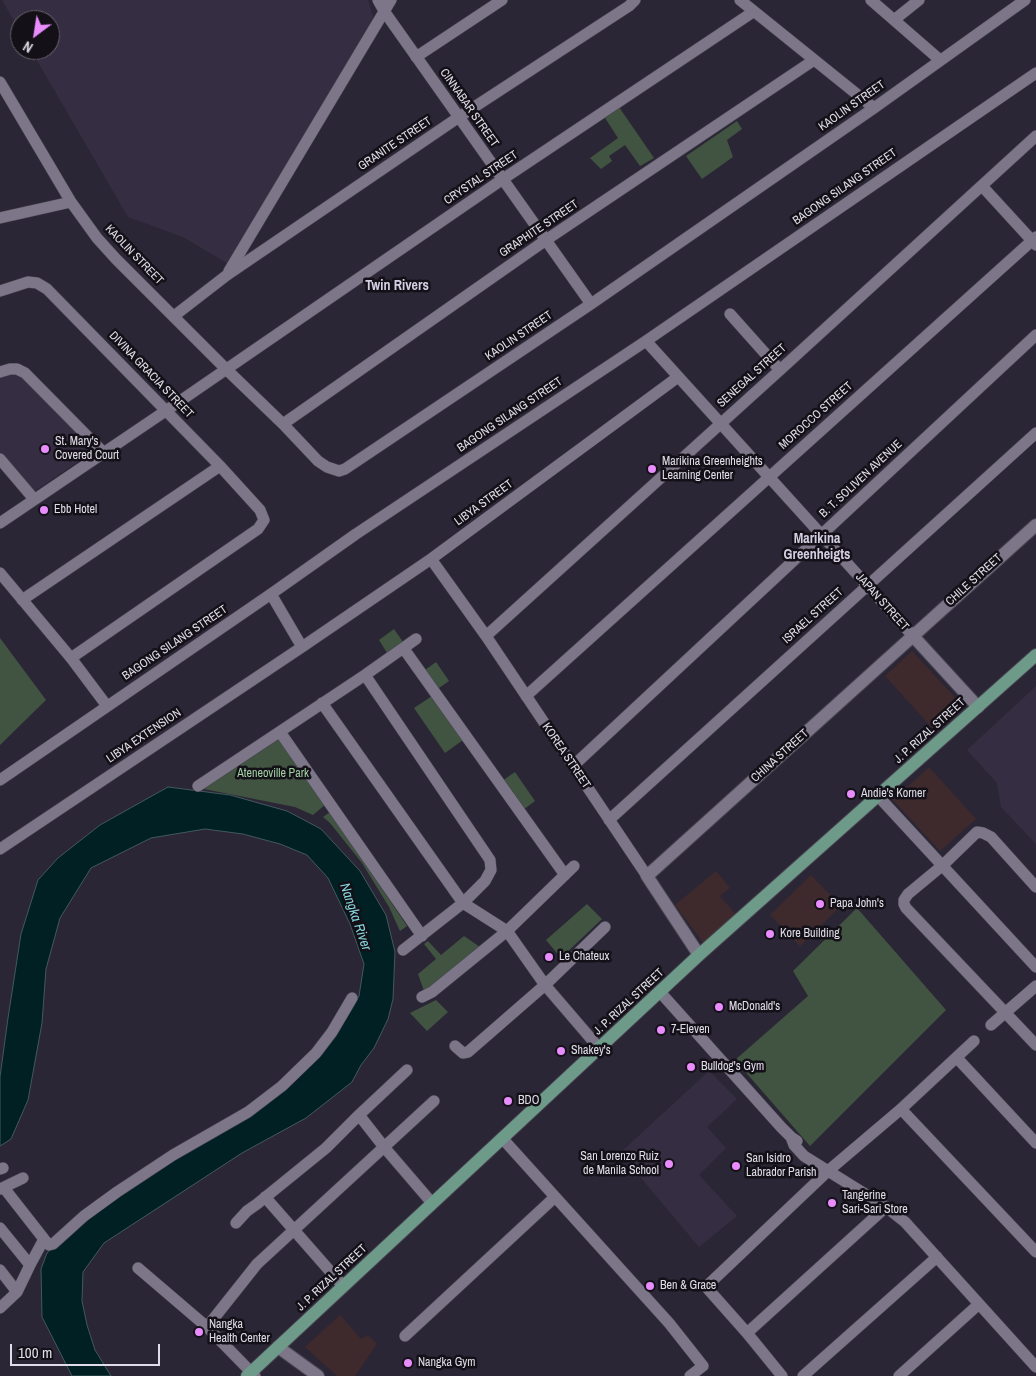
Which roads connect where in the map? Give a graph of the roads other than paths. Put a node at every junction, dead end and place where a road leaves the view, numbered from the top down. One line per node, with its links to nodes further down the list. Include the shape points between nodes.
1 (378, 0): 9 (street, CINNABAR STREET)
2 (391, 0): 9 (street)
3 (502, 0): 12 (street)
4 (635, 0): 18 (street, GRANITE STREET)
5 (740, 0): 10 (street)
6 (871, 0): 11 (street)
7 (919, 0): 11 (street)
8 (1025, 0): 14 (street, KAOLIN STREET)
9 (384, 11): 12 (street, CINNABAR STREET); 26 (street)
10 (753, 12): 13 (street); 20 (street, CRYSTAL STREET)
11 (894, 20): 14 (street)
12 (416, 57): 18 (street, CINNABAR STREET)
13 (814, 60): 17 (street); 24 (street, GRAPHITE STREET)
14 (940, 60): 17 (street, KAOLIN STREET)
15 (1036, 73): 32 (street, BAGONG SILANG STREET)
16 (0, 82): 22 (street, KAOLIN STREET)
17 (874, 108): 28 (street, KAOLIN STREET)
18 (459, 117): 20 (street, CINNABAR STREET); 26 (street, GRANITE STREET)
19 (1036, 136): 21 (street, SENEGAL STREET)
20 (503, 179): 24 (street, CINNABAR STREET); 33 (street, CRYSTAL STREET)
21 (982, 186): 25 (street); 34 (street, SENEGAL STREET)
22 (71, 202): 23 (street); 30 (street, KAOLIN STREET, via 97,238)
23 (0, 218)
24 (546, 240): 28 (street, CINNABAR STREET); 39 (street, GRAPHITE STREET)
25 (1035, 241): 44 (street, MOROCCO STREET)
26 (227, 275): 30 (street, GRANITE STREET)
27 (0, 291): 37 (street, DIVINA GRACIA STREET, via 28,282 47,289)
28 (591, 304): 39 (street, KAOLIN STREET, via 345,469 327,468)
29 (730, 314): 34 (street)
30 (174, 316): 33 (street, KAOLIN STREET)
31 (1036, 335): 48 (street, B. T. SOLIVEN AVENUE)
32 (646, 341): 36 (street, JAPAN STREET); 52 (street, BAGONG SILANG STREET)
33 (226, 369): 37 (street, CRYSTAL STREET); 39 (street, KAOLIN STREET)
34 (780, 370): 38 (street, SENEGAL STREET)
35 (0, 372): 41 (street, via 17,369 26,373)
36 (678, 377): 38 (street, JAPAN STREET); 49 (street, LIBYA STREET)
37 (167, 410): 41 (street, CRYSTAL STREET); 43 (street, DIVINA GRACIA STREET)
38 (720, 423): 44 (street, JAPAN STREET); 54 (street, SENEGAL STREET)
39 (283, 424)
40 (1036, 432): 51 (street, ISRAEL STREET)
41 (104, 453): 45 (street, CRYSTAL STREET)
42 (0, 458): 45 (street)
43 (220, 466): 53 (street); 60 (street, DIVINA GRACIA STREET, via 260,510 264,520 258,529)
44 (769, 477): 48 (street, JAPAN STREET); 62 (street, MOROCCO STREET)
45 (34, 499): 46 (street, CRYSTAL STREET)
46 (0, 523)
47 (1036, 525): 55 (street, CHILE STREET)
48 (821, 534): 51 (street, JAPAN STREET); 67 (street, B. T. SOLIVEN AVENUE)
49 (431, 559): 54 (street, KOREA STREET); 57 (street, LIBYA STREET)
50 (0, 573): 53 (street)
51 (868, 585): 55 (street, JAPAN STREET); 71 (street, ISRAEL STREET)
52 (270, 594): 57 (street); 64 (street, BAGONG SILANG STREET)
53 (22, 600): 60 (street)
54 (486, 636): 62 (street, KOREA STREET)
55 (913, 636): 65 (street, JAPAN STREET); 76 (street, CHINA STREET)
56 (416, 639): 58 (street)
57 (302, 647): 72 (street, LIBYA EXTENSION)
58 (404, 649): 61 (street); 75 (street)
59 (1036, 655): 65 (main road, J. P. RIZAL STREET)
60 (71, 658): 64 (street)
61 (365, 675): 63 (street); 78 (street, via 490,860 491,870 485,881)
62 (526, 696): 67 (street, KOREA STREET)
63 (322, 704): 66 (street); 78 (street)
64 (107, 706): 68 (street, BAGONG SILANG STREET)
65 (978, 707): 70 (main road, J. P. RIZAL STREET)
66 (280, 732): 69 (street); 81 (street)
67 (573, 766): 71 (street, KOREA STREET)
68 (0, 780)
69 (198, 786)
70 (878, 796): 73 (street); 83 (main road, J. P. RIZAL STREET)
71 (609, 820): 76 (street, KOREA STREET)
72 (0, 849)
73 (943, 865): 77 (street, via 975,833 983,833 991,837); 84 (street); 90 (street, via 908,894 904,904)
74 (574, 866): 75 (street)
75 (565, 875): 80 (street)
76 (647, 876): 83 (street, KOREA STREET)
77 (1036, 887)
78 (463, 903): 80 (street); 81 (street)
79 (605, 927): 85 (street)
80 (507, 931): 85 (street); 88 (street)
81 (422, 936): 82 (street)
82 (403, 950)
83 (699, 955): 87 (main road, J. P. RIZAL STREET)
84 (1036, 966)
85 (545, 985): 94 (street, via 468,1052 463,1053); 95 (street)
86 (1036, 986): 90 (street)
87 (660, 992): 95 (main road, J. P. RIZAL STREET); 104 (street, via 791,1137 804,1156)
88 (422, 997)
89 (352, 998): 114 (street, via 322,1045 282,1086 248,1112 117,1192 55,1242 49,1244)
90 (1006, 1012): 91 (street); 93 (street)
91 (991, 1025)
92 (974, 1041): 96 (street)
93 (1036, 1045)
94 (455, 1046)
95 (599, 1048): 101 (main road, J. P. RIZAL STREET)
96 (957, 1058): 99 (street); 102 (street)
97 (408, 1070): 100 (street)
98 (434, 1100): 103 (street)
99 (901, 1109): 104 (street); 115 (street)
100 (359, 1115): 103 (street); 107 (street, via 326,1148)
101 (502, 1138): 108 (street); 109 (main road, J. P. RIZAL STREET)
102 (1036, 1143)
103 (384, 1147): 109 (street); 113 (street)
104 (828, 1172): 110 (street); 125 (street, via 710,1283 708,1289)
105 (23, 1178): 106 (street)
106 (2, 1188): 114 (street)
107 (266, 1197): 111 (street, via 246,1211); 113 (street)
108 (555, 1197): 126 (street); 131 (street, via 704,1366)
109 (432, 1203): 120 (main road, J. P. RIZAL STREET)
110 (886, 1207): 116 (street, via 905,1222); 125 (street)
111 (236, 1223)
112 (0, 1228): 117 (street)
113 (294, 1229): 120 (street); 124 (street, via 258,1264)
114 (44, 1239): 117 (street)
115 (1036, 1252)
116 (937, 1257): 122 (street); 133 (street)
117 (30, 1265): 121 (street)
118 (138, 1268): 124 (street)
119 (0, 1270): 121 (street)
120 (343, 1286): 127 (main road, J. P. RIZAL STREET)
121 (17, 1292): 123 (street)
122 (979, 1304): 128 (street); 134 (street)
123 (0, 1308)
124 (207, 1327): 129 (street)
125 (747, 1333): 132 (street)
126 (405, 1336)
127 (278, 1348): 129 (main road, J. P. RIZAL STREET); 130 (street)
128 (1036, 1366)
129 (251, 1375)
130 (318, 1376)
131 (690, 1376)
132 (782, 1376)
133 (803, 1376)
134 (899, 1376)

